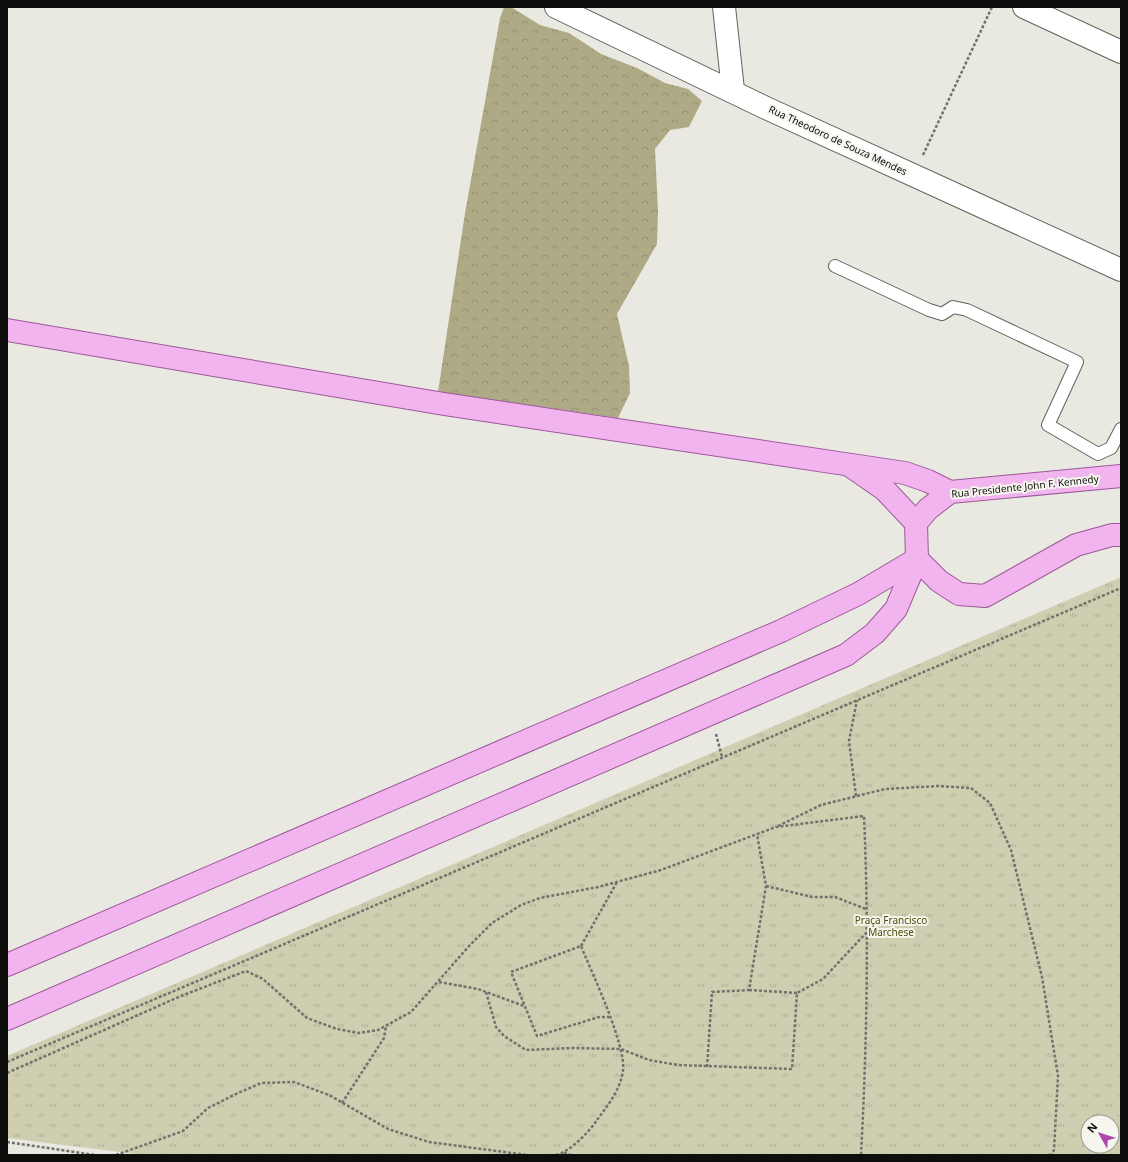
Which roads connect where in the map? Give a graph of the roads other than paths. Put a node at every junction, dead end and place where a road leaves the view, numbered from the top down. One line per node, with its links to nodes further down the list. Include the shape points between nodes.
1 (556, 7): 5 (street, Rua Theodoro de Souza Mendes)
2 (724, 7): 5 (street)
3 (1024, 7): 4 (street)
4 (1121, 52)
5 (733, 90): 7 (street, Rua Theodoro de Souza Mendes, via 766,108)
6 (836, 266): 9 (lane, via 929,310 942,314 953,307 967,310 1077,362 1048,425 1098,454 1111,448)
7 (1121, 270)
8 (7, 330): 10 (main road, via 444,404)
9 (1121, 429)
10 (848, 465): 12 (main road, via 905,473); 13 (main road, via 885,490)
11 (1121, 476): 12 (main road, Rua Presidente John F. Kennedy)
12 (950, 492): 13 (main road, Rua Presidente John F. Kennedy, via 928,509)
13 (916, 523): 15 (main road)
14 (1121, 535): 15 (main road, via 1112,534 1076,546 985,596 959,594 939,581)
15 (917, 559): 16 (main road, via 858,594 781,631); 17 (main road, via 896,609 875,633 846,655)
16 (7, 965)
17 (7, 1019)

